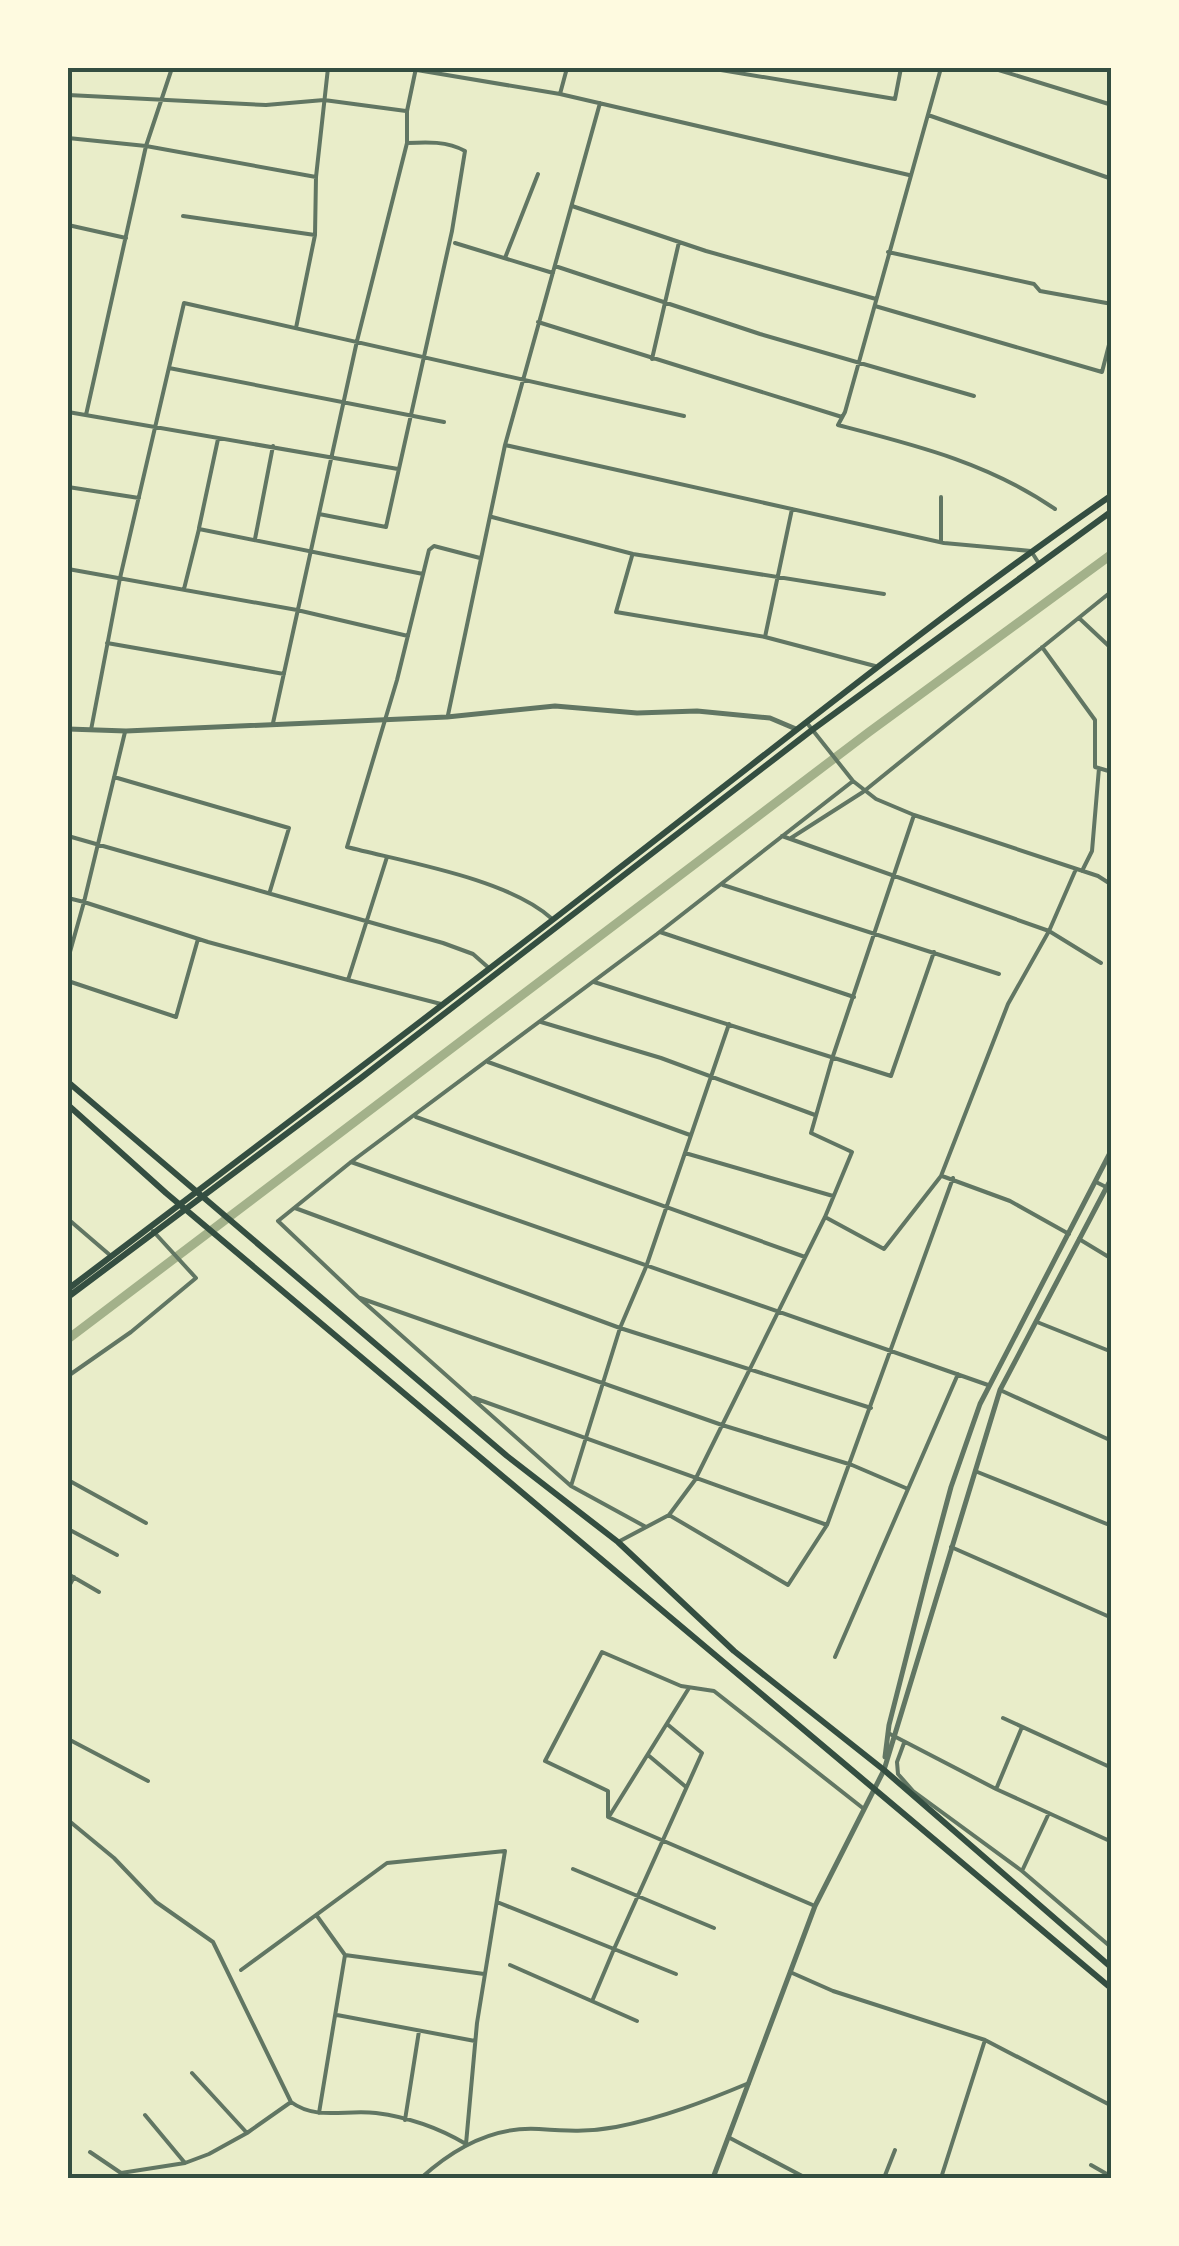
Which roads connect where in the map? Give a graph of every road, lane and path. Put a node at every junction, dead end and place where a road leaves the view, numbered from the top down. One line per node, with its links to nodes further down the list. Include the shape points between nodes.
1 (172, 68): 12 (street)
2 (328, 68): 13 (street)
3 (416, 68): 10 (street); 16 (street)
4 (567, 68): 10 (street)
5 (709, 68): 9 (street)
6 (900, 68): 9 (street, via 895,98)
7 (941, 68): 17 (street)
8 (992, 68): 15 (street)
9 (724, 69)
10 (560, 94): 14 (street)
11 (68, 95): 12 (street)
12 (161, 100): 13 (street); 20 (street)
13 (324, 100): 16 (street); 23 (street)
14 (600, 104): 22 (street); 25 (street)
15 (1112, 104)
16 (407, 111): 19 (street)
17 (928, 115): 22 (street); 24 (street)
18 (68, 138): 20 (street)
19 (408, 143): 42 (street); 43 (street, via 465,151)
20 (146, 146): 23 (street); 29 (street)
21 (538, 174): 33 (street)
22 (911, 175): 32 (street)
23 (316, 177): 28 (street)
24 (1112, 178)
25 (572, 206): 30 (street); 34 (street)
26 (183, 216): 28 (street)
27 (68, 225): 29 (street)
28 (315, 235): 40 (street)
29 (126, 238): 53 (street)
30 (679, 242): 36 (street); 37 (street)
31 (456, 243): 33 (street)
32 (888, 252): 36 (street); 38 (street)
33 (505, 258): 35 (street)
34 (555, 266): 35 (street); 37 (street)
35 (553, 273): 39 (street)
36 (876, 302): 45 (street); 47 (street)
37 (667, 303): 44 (street); 45 (street)
38 (1112, 304)
39 (538, 322): 44 (street); 49 (street)
40 (296, 330): 42 (street); 46 (street, via 184,303)
41 (1112, 333): 47 (street)
42 (356, 340): 43 (street); 51 (street)
43 (422, 356): 49 (street); 54 (street)
44 (652, 359): 56 (street)
45 (859, 362): 50 (street); 56 (street)
46 (169, 368): 51 (street); 58 (street)
47 (1102, 372): 48 (street)
48 (1112, 375)
49 (523, 381): 55 (street); 60 (street)
50 (974, 396)
51 (343, 402): 54 (street); 62 (street)
52 (68, 412): 53 (street)
53 (86, 415): 58 (street)
54 (408, 416): 57 (street); 63 (street)
55 (684, 416)
56 (842, 417): 69 (street, via 838,424 942,452 1019,484)
57 (444, 422)
58 (155, 427): 59 (street); 67 (street)
59 (218, 440): 61 (street); 73 (street)
60 (505, 445): 68 (street); 72 (street)
61 (274, 446): 62 (street); 74 (street)
62 (331, 459): 63 (street); 71 (street)
63 (398, 468): 71 (street, via 386,527)
64 (68, 488): 67 (street)
65 (1112, 495): 77 (main road)
66 (940, 497): 75 (street)
67 (139, 498): 83 (street)
68 (792, 509): 75 (street); 84 (street)
69 (1055, 509)
70 (1112, 511): 80 (main road)
71 (318, 514): 76 (street)
72 (490, 516): 78 (street); 79 (street)
73 (199, 529): 74 (street); 85 (street)
74 (255, 540): 76 (street)
75 (940, 542): 77 (street)
76 (310, 551): 82 (street); 88 (street)
77 (1031, 551): 80 (street); 95 (main road)
78 (633, 554): 84 (street); 91 (street, via 616,612)
79 (480, 558): 82 (street, via 434,546); 97 (street)
80 (1039, 563): 104 (main road)
81 (68, 569): 83 (street)
82 (423, 574): 90 (street)
83 (120, 578): 85 (street); 92 (street)
84 (780, 578): 87 (street); 91 (street)
85 (184, 590): 88 (street)
86 (1112, 591): 89 (street)
87 (884, 594)
88 (298, 610): 90 (street); 96 (street)
89 (1078, 616): 93 (street); 94 (street)
90 (408, 636): 98 (street)
91 (764, 637): 95 (street)
92 (107, 643): 96 (street); 103 (street)
93 (1042, 647): 106 (street, via 1096,720); 110 (street)
94 (1112, 649)
95 (879, 668): 99 (main road)
96 (284, 674): 100 (street)
97 (448, 716): 98 (street); 101 (street, via 555,706 697,711 770,718)
98 (385, 719): 100 (street); 116 (street, via 348,848)
99 (806, 721): 101 (main road); 104 (street)
100 (273, 724): 105 (street)
101 (796, 729): 125 (main road)
102 (68, 730): 103 (street)
103 (91, 730): 105 (street)
104 (812, 730): 109 (street); 125 (main road)
105 (126, 731): 108 (street)
106 (1099, 768): 107 (street); 117 (street, via 1092,850)
107 (1112, 772)
108 (114, 778): 115 (street); 121 (street, via 289,828)
109 (853, 781): 110 (street); 113 (street)
110 (863, 792): 111 (street); 114 (street)
111 (914, 815): 117 (street); 118 (street)
112 (68, 836): 115 (street)
113 (782, 836): 114 (street); 119 (street)
114 (791, 838): 118 (street)
115 (97, 844): 121 (street); 123 (street)
116 (386, 857): 124 (street); 125 (street, via 490,886)
117 (1079, 870): 120 (street); 126 (street)
118 (894, 876): 126 (street); 128 (street)
119 (721, 884): 127 (street); 128 (street)
120 (1112, 885)
121 (270, 891): 124 (street)
122 (68, 898): 123 (street)
123 (84, 902): 129 (street); 131 (street)
124 (366, 922): 133 (street, via 474,954); 135 (street)
125 (556, 923): 133 (main road); 163 (main road, via 224,1182)
126 (1049, 931): 132 (street); 153 (street, via 1008,1004)
127 (660, 932): 137 (street); 138 (street)
128 (876, 933): 130 (street); 138 (street)
129 (198, 939): 135 (street); 136 (street, via 176,1017)
130 (934, 952): 134 (street); 142 (street, via 891,1076)
131 (68, 959)
132 (1100, 964)
133 (490, 969): 139 (main road)
134 (999, 974)
135 (348, 980): 139 (street)
136 (68, 981)
137 (594, 982): 140 (street); 141 (street)
138 (854, 996): 142 (street)
139 (443, 1005): 163 (main road)
140 (541, 1022): 143 (street); 144 (street)
141 (729, 1024): 142 (street); 144 (street)
142 (833, 1056): 147 (street)
143 (488, 1062): 148 (street); 149 (street)
144 (712, 1079): 147 (street); 149 (street)
145 (68, 1082): 201 (main road, via 507,1456)
146 (68, 1105): 222 (main road)
147 (815, 1115): 158 (street, via 811,1133 852,1152)
148 (416, 1116): 152 (street); 159 (street)
149 (691, 1136): 151 (street)
150 (1112, 1149): 156 (street)
151 (685, 1153): 158 (street); 159 (street)
152 (351, 1162): 160 (street); 169 (street)
153 (941, 1176): 155 (street); 161 (street, via 884,1248)
154 (1112, 1177): 157 (street)
155 (953, 1178): 164 (street); 176 (street)
156 (1096, 1182): 157 (street); 164 (street)
157 (1109, 1189): 165 (street)
158 (833, 1196): 161 (street)
159 (666, 1207): 167 (street); 169 (street)
160 (295, 1208): 171 (street, via 278,1221); 175 (street)
161 (824, 1217): 167 (street)
162 (68, 1219): 166 (street)
163 (151, 1228): 166 (main road); 172 (main road); 180 (street, via 196,1278)
164 (1069, 1234): 182 (street)
165 (1080, 1240): 168 (street); 174 (street)
166 (111, 1256): 170 (main road)
167 (805, 1257): 173 (street)
168 (1112, 1259)
169 (646, 1267): 173 (street); 175 (street)
170 (68, 1289)
171 (357, 1296): 181 (street); 184 (street)
172 (68, 1297)
173 (778, 1313): 176 (street); 178 (street)
174 (1036, 1322): 177 (street); 183 (street)
175 (620, 1328): 178 (street); 181 (street)
176 (892, 1350): 179 (street); 185 (street)
177 (1112, 1352)
178 (751, 1369): 185 (street); 186 (street)
179 (958, 1374): 182 (street); 194 (street)
180 (68, 1376)
181 (603, 1383): 186 (street); 187 (street)
182 (990, 1386): 213 (street, via 951,1487)
183 (1000, 1390): 188 (street); 190 (street)
184 (469, 1396): 187 (street); 193 (street)
185 (872, 1408): 189 (street)
186 (722, 1425): 189 (street); 192 (street)
187 (583, 1440): 192 (street); 193 (street)
188 (1112, 1441)
189 (852, 1465): 194 (street); 197 (street)
190 (975, 1471): 198 (street); 202 (street)
191 (68, 1480): 196 (street)
192 (695, 1480): 195 (street); 197 (street)
193 (571, 1486): 199 (street)
194 (908, 1489): 208 (street)
195 (669, 1515): 197 (street, via 788,1585); 199 (street)
196 (146, 1523)
197 (827, 1526)
198 (1112, 1526)
199 (646, 1527): 201 (street)
200 (68, 1529): 203 (street)
201 (618, 1542): 219 (main road, via 734,1651)
202 (952, 1546): 207 (street); 214 (street)
203 (117, 1555)
204 (70, 1576): 205 (street); 206 (street)
205 (68, 1588)
206 (99, 1592)
207 (1112, 1618)
208 (836, 1658)
209 (689, 1688): 211 (street); 224 (street, via 714,1691); 226 (street, via 602,1652 545,1761 608,1791)
210 (1004, 1718): 212 (street)
211 (666, 1724): 217 (street); 221 (street, via 702,1753)
212 (1022, 1726): 218 (street); 223 (street)
213 (888, 1733): 214 (street); 219 (street)
214 (894, 1738): 216 (street); 219 (street)
215 (68, 1739): 220 (street)
216 (904, 1743): 223 (street); 231 (street, via 898,1774 913,1791)
217 (648, 1754): 221 (street); 226 (street)
218 (1112, 1768)
219 (884, 1770): 222 (street); 243 (main road)
220 (148, 1781)
221 (686, 1788): 228 (street)
222 (876, 1788): 224 (street); 248 (main road)
223 (996, 1789): 225 (street)
224 (865, 1810): 234 (street)
225 (1049, 1813): 229 (street); 231 (street)
226 (608, 1817): 228 (street)
227 (68, 1820): 257 (street, via 156,1902 213,1942)
228 (662, 1838): 232 (street); 234 (street)
229 (1112, 1842)
230 (573, 1869): 232 (street)
231 (1022, 1871): 238 (street)
232 (636, 1898): 236 (street); 240 (street)
233 (497, 1902): 235 (street, via 505,1851 387,1863); 240 (street); 246 (street)
234 (815, 1906): 245 (street)
235 (317, 1916): 241 (street); 244 (street)
236 (714, 1928)
237 (1112, 1936): 238 (street)
238 (1106, 1943): 239 (street)
239 (1112, 1948)
240 (614, 1949): 247 (street); 249 (street)
241 (345, 1955): 246 (street); 250 (street)
242 (510, 1965): 249 (street)
243 (1112, 1968)
244 (241, 1970)
245 (790, 1972): 253 (street); 256 (street)
246 (485, 1974): 254 (street)
247 (676, 1974)
248 (1112, 1989)
249 (592, 2001): 251 (street)
250 (335, 2015): 252 (street); 259 (street)
251 (637, 2020)
252 (418, 2031): 254 (street); 261 (street)
253 (985, 2040): 258 (street); 274 (street)
254 (475, 2041): 264 (street)
255 (192, 2073): 262 (street)
256 (749, 2083): 263 (street); 264 (street, via 618,2127 499,2132)
257 (291, 2102): 259 (street); 262 (street)
258 (1112, 2106)
259 (319, 2113): 261 (street)
260 (144, 2115): 267 (street)
261 (405, 2120): 264 (street)
262 (247, 2133): 267 (street)
263 (728, 2137): 271 (street); 272 (street)
264 (466, 2144): 270 (street)
265 (895, 2150): 273 (street)
266 (90, 2152): 267 (street, via 121,2174)
267 (186, 2163)
268 (1090, 2164): 269 (street)
269 (1112, 2177)
270 (421, 2178)
271 (713, 2178)
272 (806, 2178)
273 (884, 2178)
274 (941, 2178)

